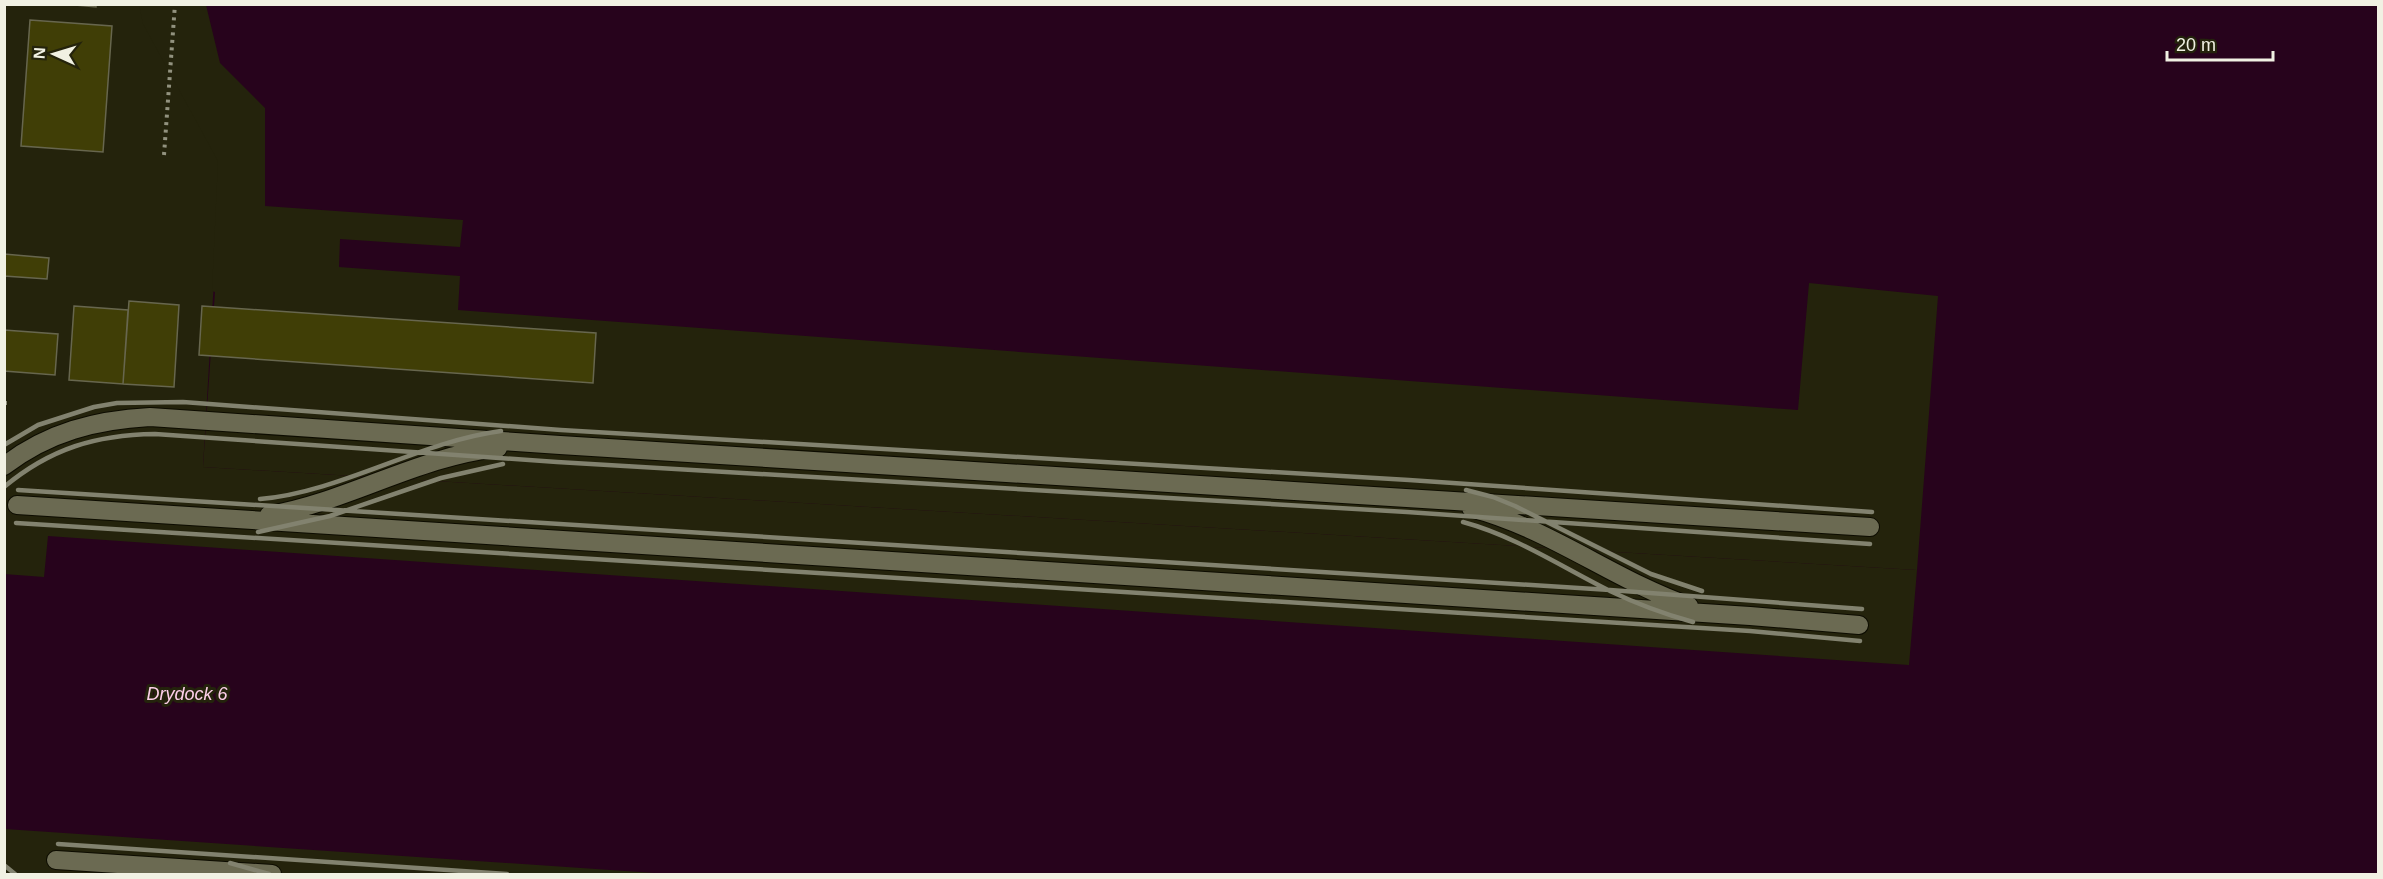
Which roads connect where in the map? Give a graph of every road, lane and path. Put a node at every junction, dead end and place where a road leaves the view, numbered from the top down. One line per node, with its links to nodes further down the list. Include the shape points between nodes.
1 (176, 4): 2 (path)
2 (164, 155)
3 (560, 445): 4 (lane, via 150,417 100,422 59,433); 5 (lane); 7 (lane, via 485,449 290,512 242,518)
4 (4, 466)
5 (1410, 498): 8 (lane); 9 (lane, via 1479,510 1689,607)
6 (17, 505): 7 (lane)
7 (195, 517): 9 (lane)
8 (1870, 527)
9 (1750, 616): 10 (lane)
10 (1859, 625)
11 (56, 860): 12 (lane)
12 (173, 868): 13 (lane); 14 (lane)
13 (212, 874)
14 (272, 874)

